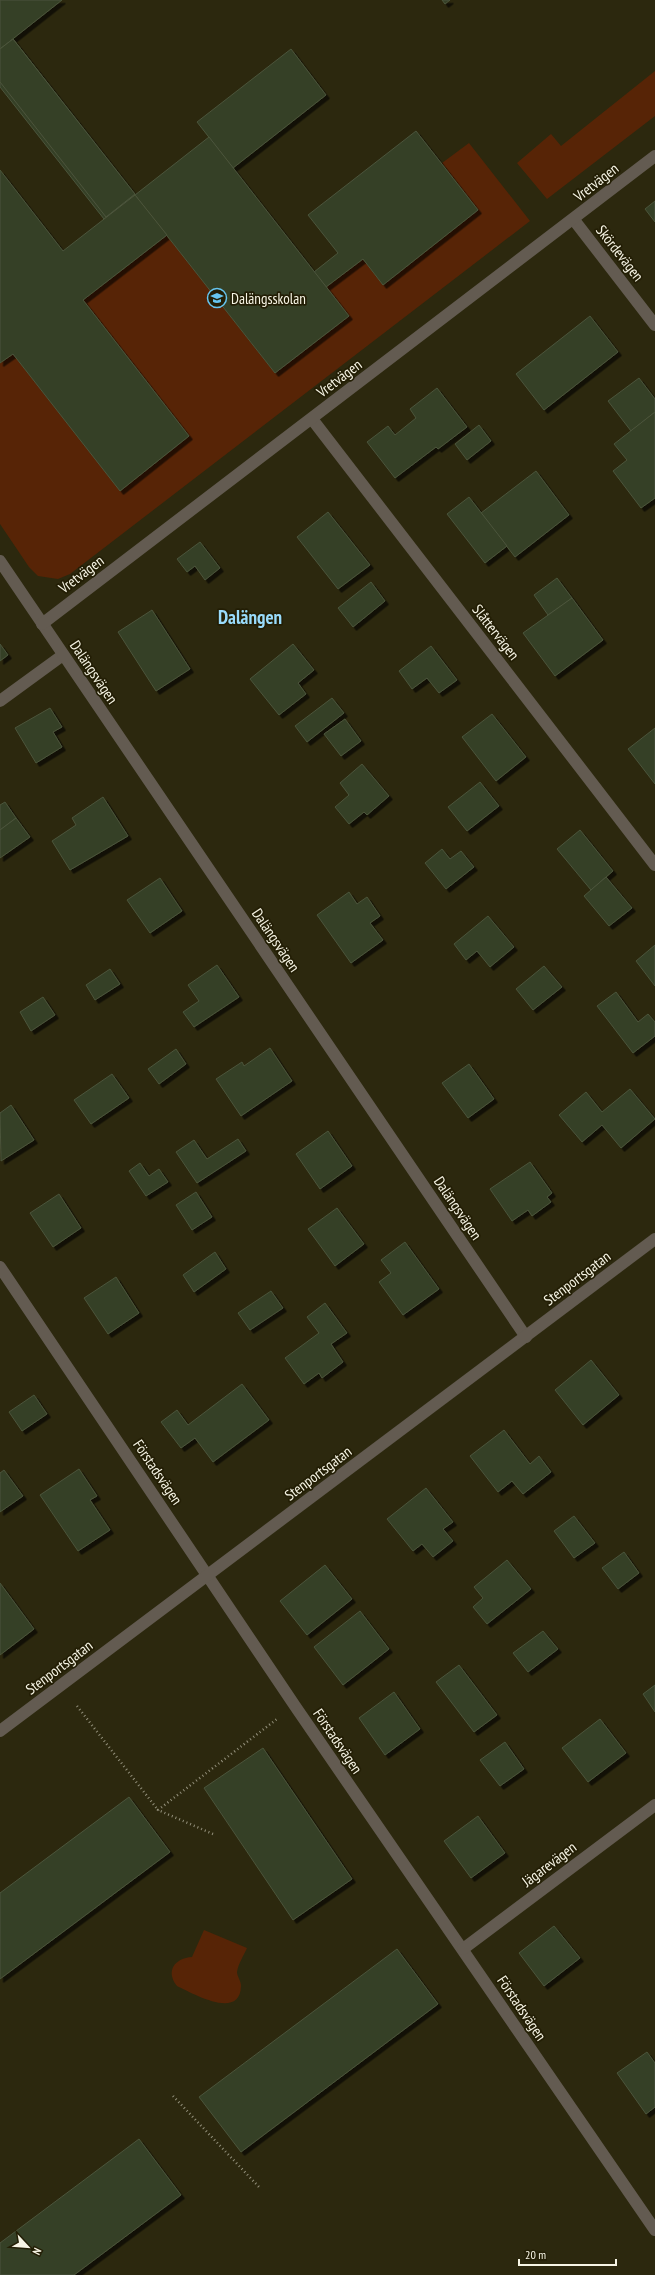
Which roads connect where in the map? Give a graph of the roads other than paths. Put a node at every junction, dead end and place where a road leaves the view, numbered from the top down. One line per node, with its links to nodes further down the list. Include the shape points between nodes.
1 (655, 156): 2 (street, Vretvägen)
2 (574, 220): 3 (street, Skördevägen); 4 (street, Vretvägen)
3 (655, 325)
4 (312, 419): 6 (street, Vretvägen); 9 (street, Slåttervägen)
5 (0, 561): 6 (street, Dalängsvägen)
6 (42, 624): 7 (street, Dalängsvägen)
7 (63, 654): 8 (street); 12 (street, Dalängsvägen)
8 (0, 701)
9 (655, 865)
10 (655, 1239): 12 (street, Stenportsgatan)
11 (0, 1267): 13 (street, Förstadsvägen)
12 (526, 1336): 13 (street, Stenportsgatan)
13 (208, 1575): 14 (street, Stenportsgatan); 16 (street, Förstadsvägen)
14 (0, 1731)
15 (655, 1805): 16 (street, Jägarevägen)
16 (463, 1949): 17 (street, Förstadsvägen)
17 (655, 2230)

